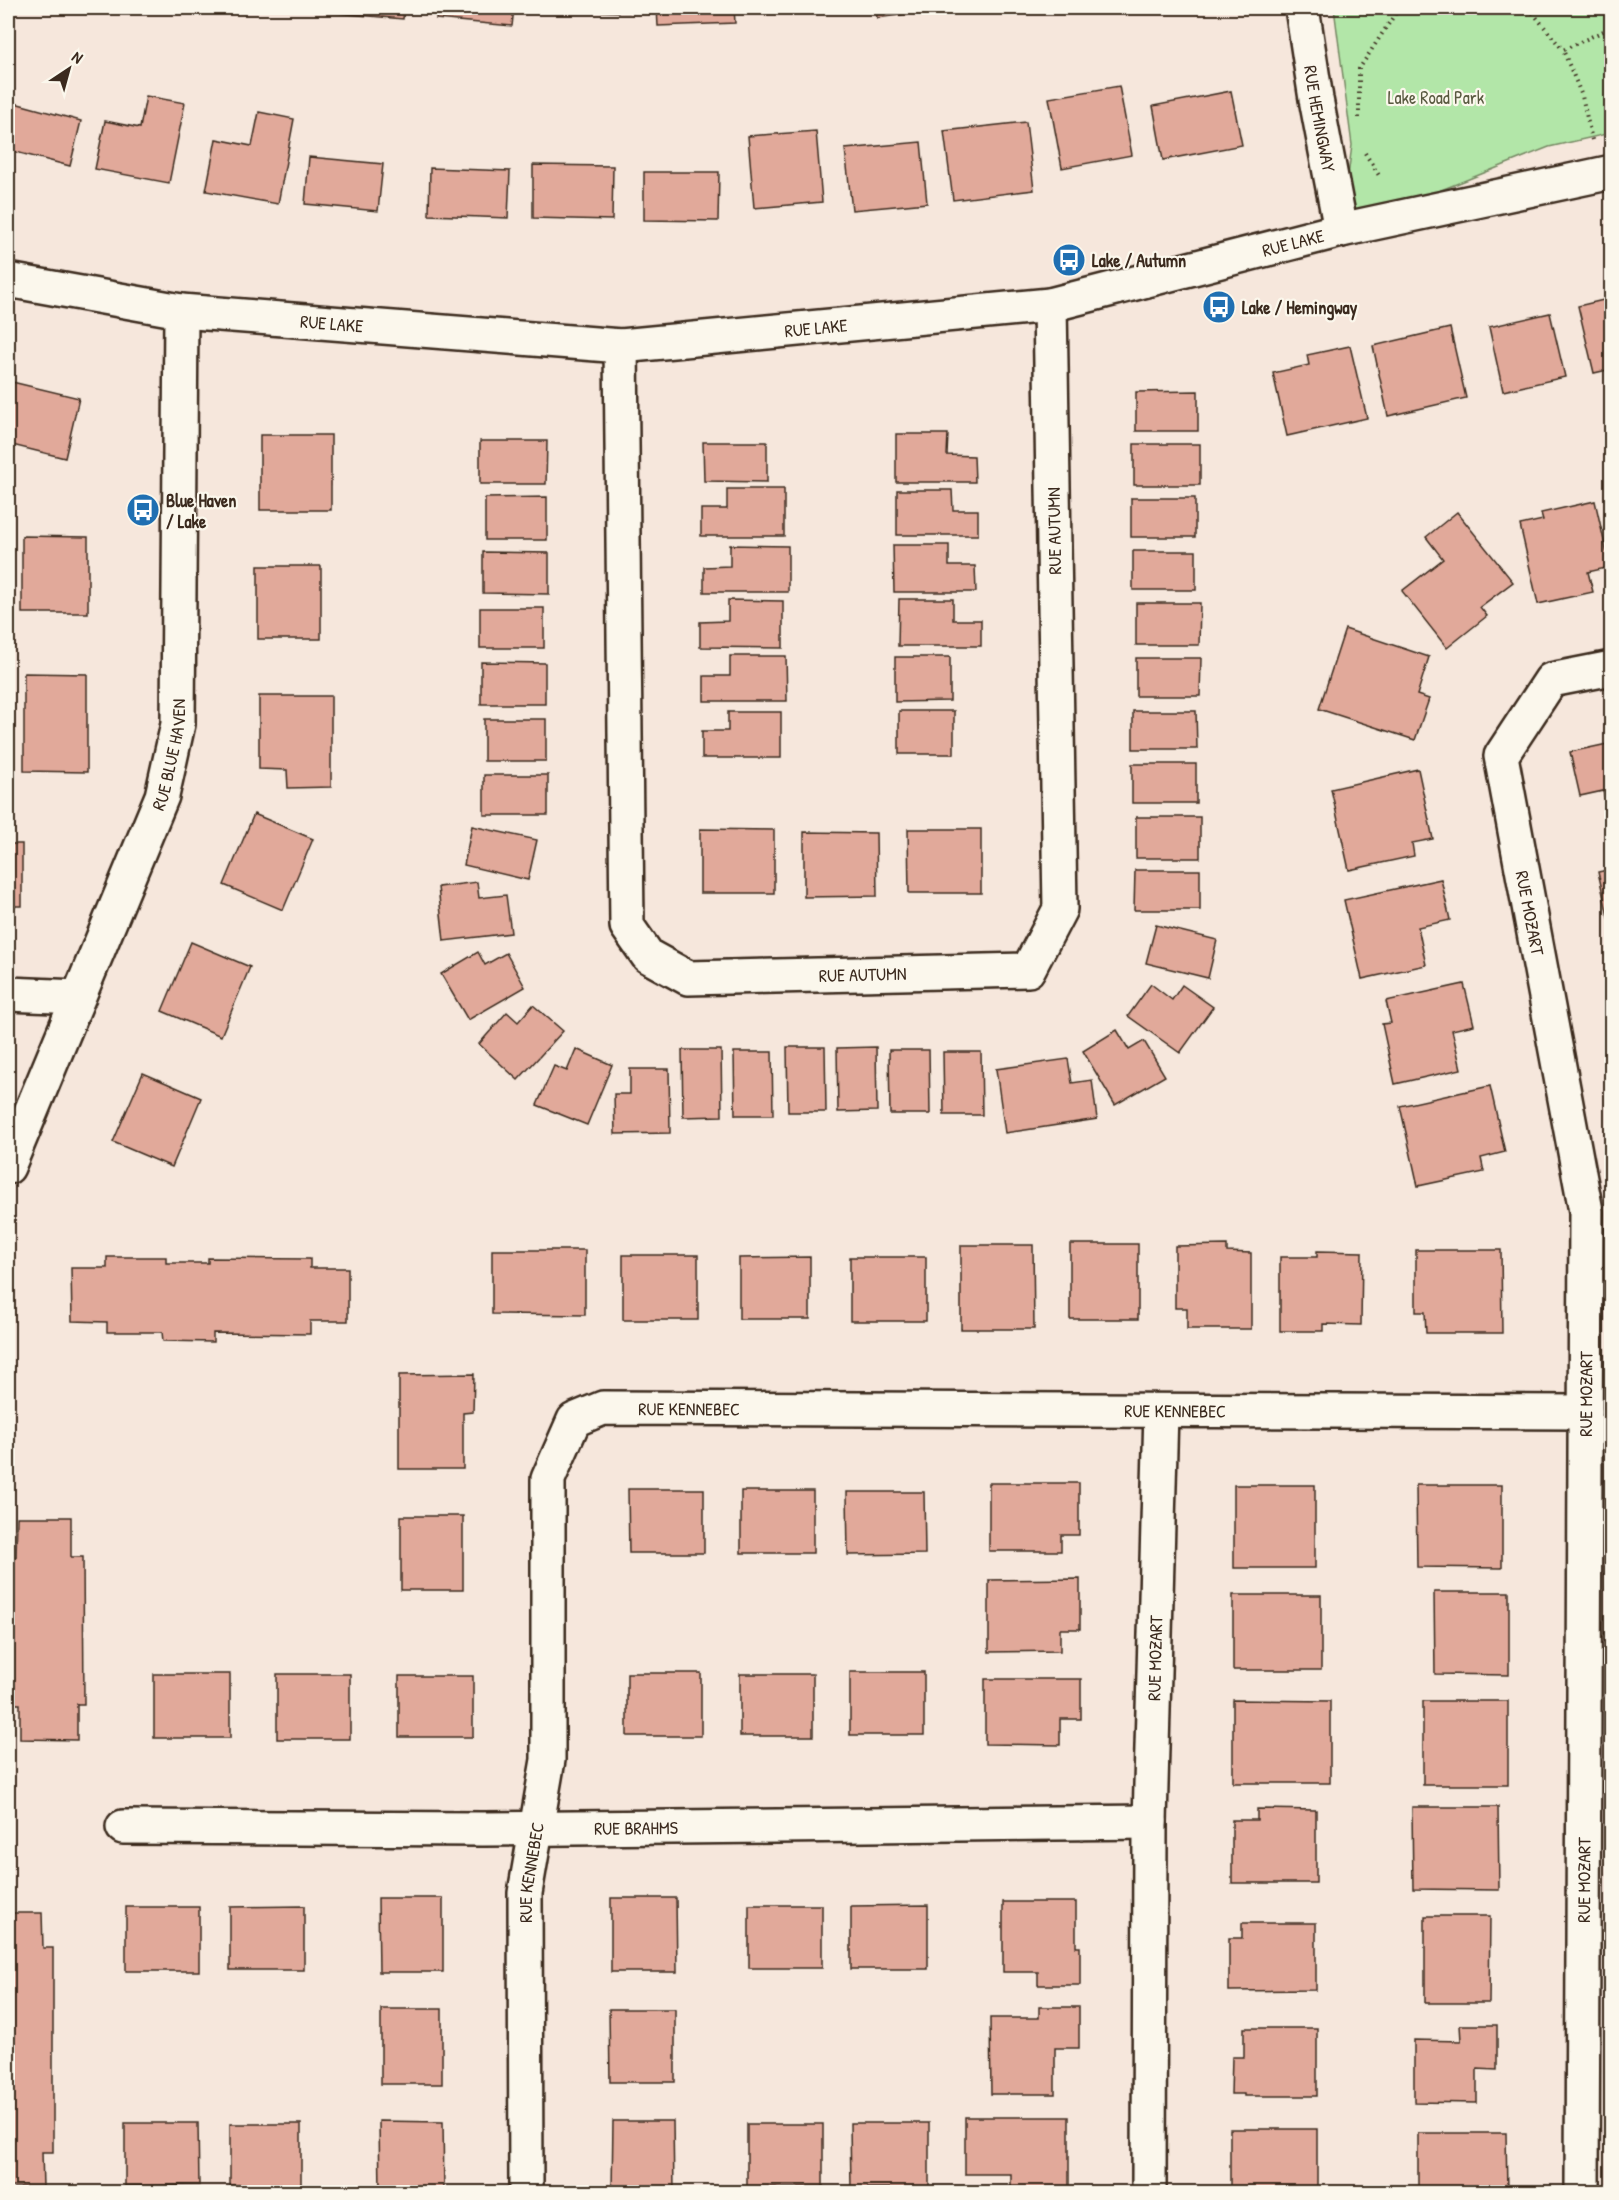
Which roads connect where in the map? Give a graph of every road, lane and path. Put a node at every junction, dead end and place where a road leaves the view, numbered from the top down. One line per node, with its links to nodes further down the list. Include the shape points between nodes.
1 (1302, 8): 10 (street, RUE HEMINGWAY)
2 (1529, 8): 5 (path)
3 (1397, 9): 6 (path, via 1359,69)
4 (1611, 27): 5 (path)
5 (1563, 50): 8 (path)
6 (1359, 122)
7 (1364, 152): 9 (path)
8 (1606, 173): 10 (street, RUE LAKE)
9 (1380, 177)
10 (1341, 230): 12 (street, RUE LAKE)
11 (8, 280): 13 (street, RUE LAKE)
12 (1050, 305): 14 (street, RUE LAKE); 14 (street, RUE AUTUMN, via 1060,909 1028,970 688,978 648,956 627,926)
13 (181, 311): 14 (street, RUE LAKE); 17 (street, RUE BLUE HAVEN, via 178,724 162,796)
14 (621, 346)
15 (1611, 668): 20 (street, RUE MOZART, via 1551,680 1501,756 1586,1211)
16 (8, 994): 17 (street)
17 (78, 998): 18 (street, RUE BLUE HAVEN)
18 (8, 1167)
19 (1161, 1411): 20 (street, RUE KENNEBEC); 21 (street, RUE MOZART); 23 (street, RUE KENNEBEC, via 603,1408 574,1420 548,1479 548,1760)
20 (1585, 1412): 26 (street, RUE MOZART)
21 (1150, 1822): 23 (street, RUE BRAHMS); 25 (street, RUE MOZART)
22 (123, 1827): 23 (street, RUE BRAHMS)
23 (537, 1828): 24 (street, RUE KENNEBEC, via 525,1893)
24 (526, 2193)
25 (1149, 2193)
26 (1582, 2193)

